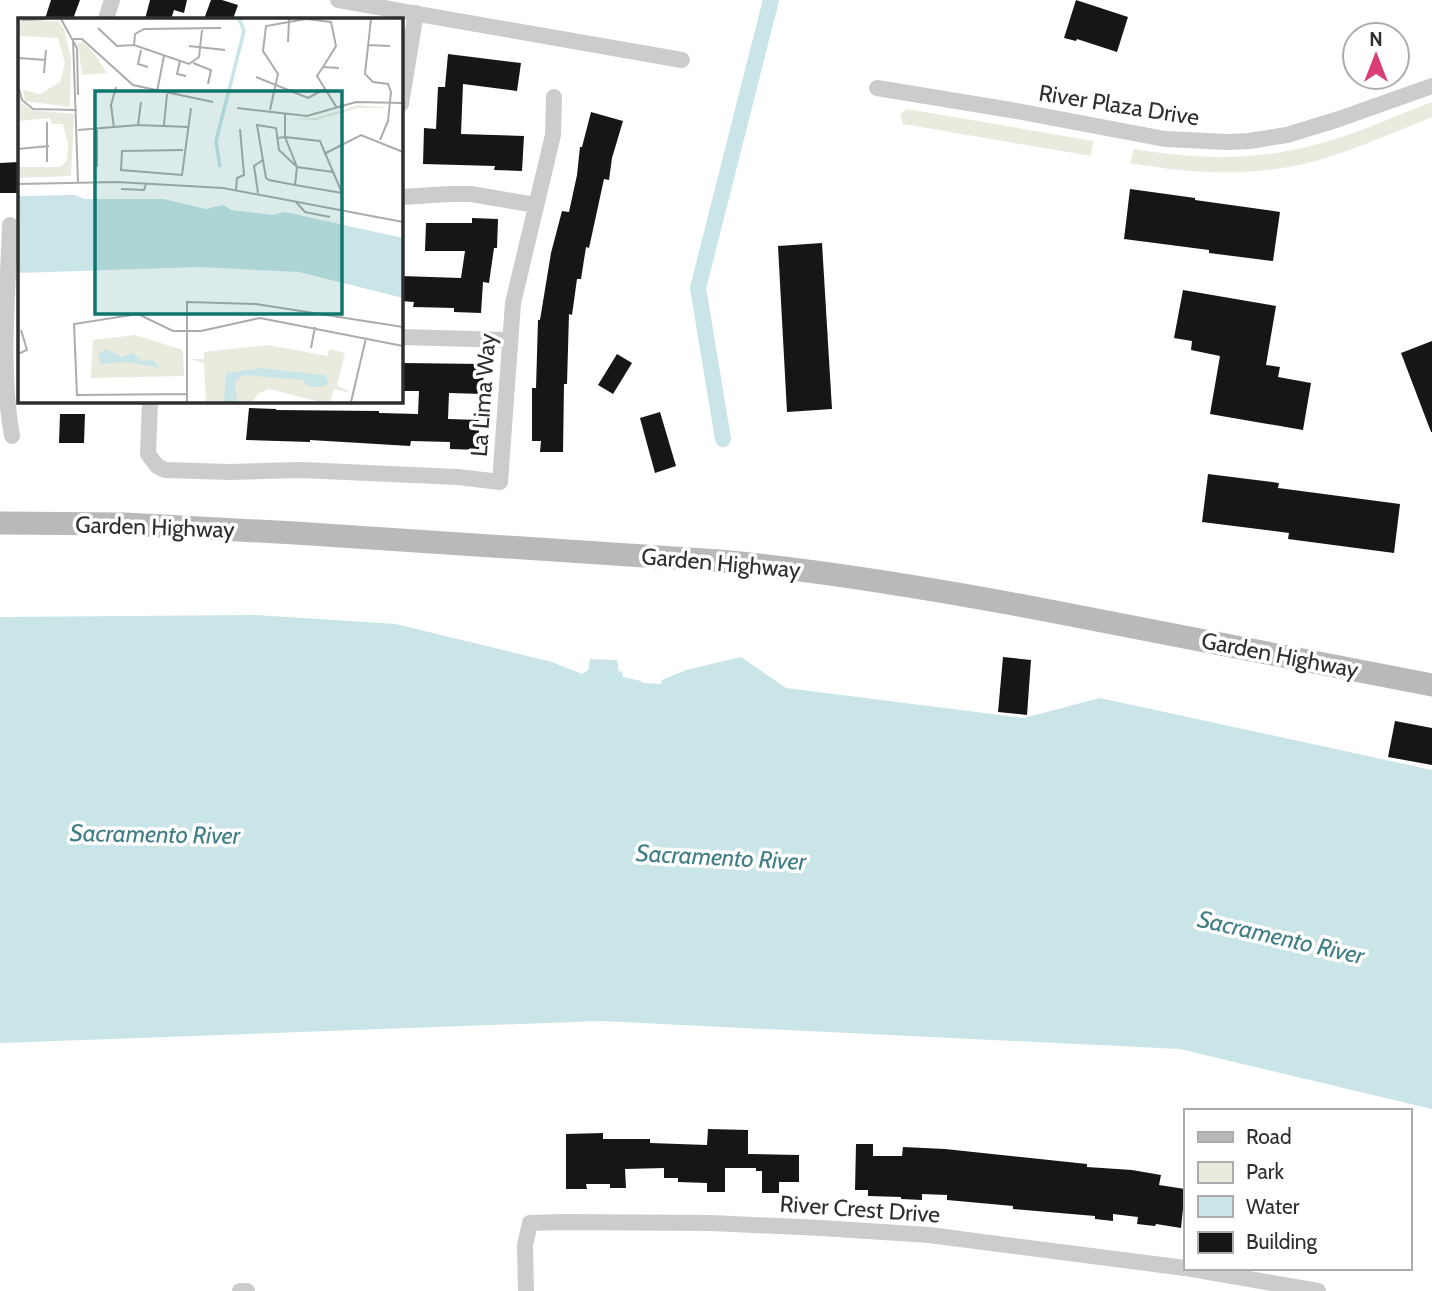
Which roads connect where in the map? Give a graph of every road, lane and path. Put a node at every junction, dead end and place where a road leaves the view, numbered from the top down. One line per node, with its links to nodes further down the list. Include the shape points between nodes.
1 (112, 0): 4 (street)
2 (338, 0): 3 (street)
3 (416, 13): 5 (street); 9 (street)
4 (106, 18)
5 (682, 60)
6 (1432, 86): 7 (street, River Plaza Drive, via 1287,135 1227,142 1165,139)
7 (877, 88)
8 (554, 97): 11 (street, La Lima Way, via 553,135)
9 (402, 98)
10 (402, 197): 11 (street, via 471,194)
11 (536, 205): 14 (street, La Lima Way, via 517,280)
12 (10, 225): 16 (street, via 5,373)
13 (402, 337): 14 (street)
14 (509, 341): 15 (street, La Lima Way, via 500,482 300,471 165,470 148,454)
15 (150, 402)
16 (12, 436)
17 (0, 523): 18 (main road, Garden Highway, via 295,533 773,566 945,591)
18 (1432, 685)
19 (1184, 1268): 23 (street, River Crest Drive, via 929,1235 835,1228 530,1223 525,1245)
20 (1197, 1270): 24 (street, River Crest Drive)
21 (240, 1291): 22 (street)
22 (247, 1291)
23 (526, 1291)
24 (1318, 1291)

